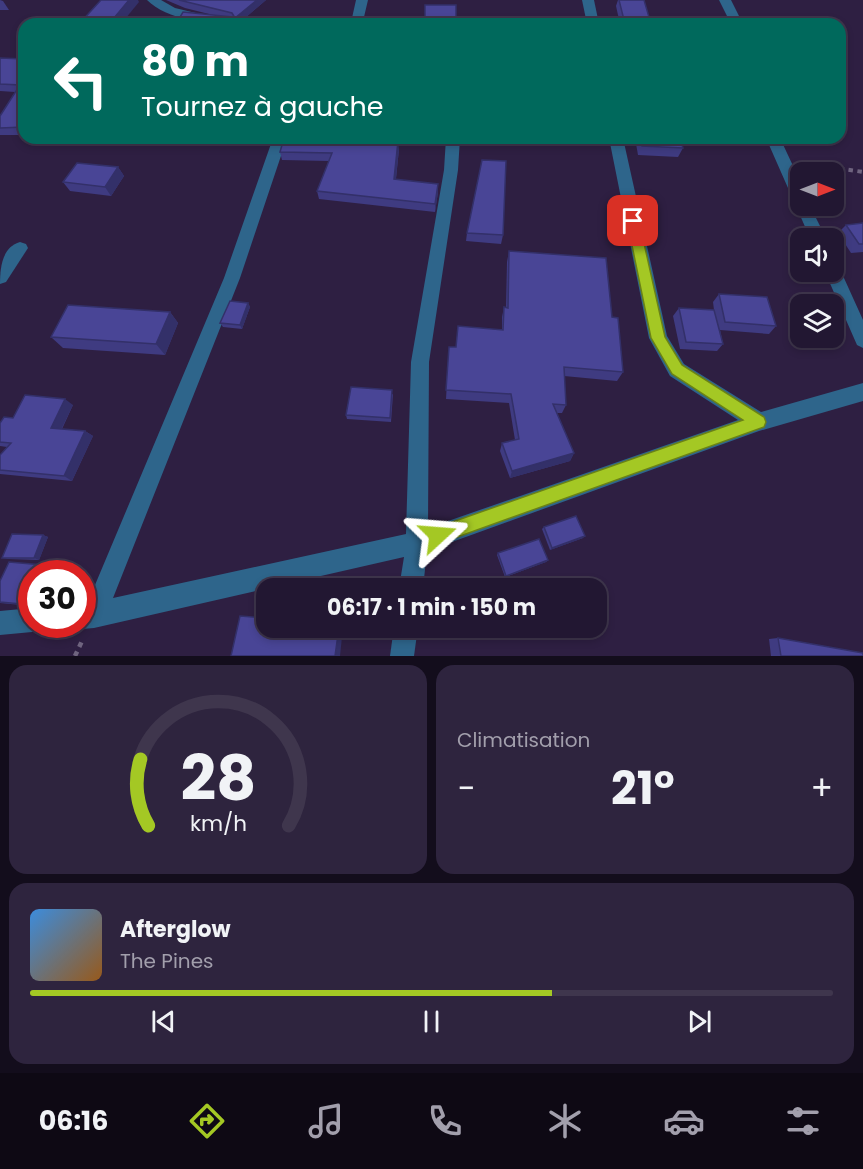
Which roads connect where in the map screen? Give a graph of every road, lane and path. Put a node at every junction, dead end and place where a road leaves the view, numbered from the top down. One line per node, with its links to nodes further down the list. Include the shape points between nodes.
1 (153, 0): 5 (street, via 171,10)
2 (362, 0): 6 (street)
3 (588, 0): 7 (street)
4 (725, 0): 8 (street)
5 (204, 18)
6 (360, 18)
7 (592, 18)
8 (734, 18)
9 (278, 144): 24 (street, via 232,278)
10 (453, 144): 22 (street, via 420,362)
11 (617, 144): 21 (street, via 658,338 677,370)
12 (776, 144): 13 (street)
13 (783, 159): 14 (path); 15 (street)
14 (863, 172)
15 (790, 175)
16 (20, 248): 17 (street)
17 (0, 277)
18 (837, 282): 19 (street)
19 (863, 340)
20 (863, 392): 21 (street)
21 (759, 422): 22 (street)
22 (417, 543): 23 (street); 25 (street)
23 (412, 578)
24 (96, 597)
25 (96, 614)
26 (18, 621): 27 (street)
27 (0, 622)
28 (404, 638): 29 (street)
29 (402, 656)

